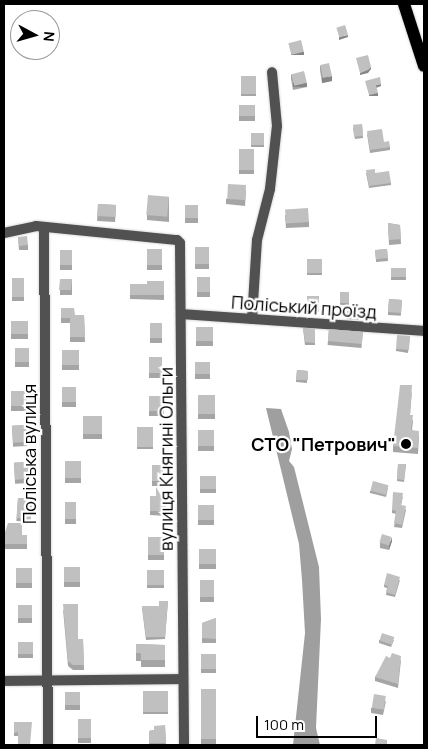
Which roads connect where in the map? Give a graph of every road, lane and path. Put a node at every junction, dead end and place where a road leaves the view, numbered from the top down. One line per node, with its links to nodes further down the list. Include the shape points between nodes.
1 (404, 4): 2 (main road)
2 (422, 49): 3 (main road)
3 (424, 66)
4 (272, 72): 8 (street, via 277,126 270,189 257,240)
5 (44, 228): 6 (street, via 30,226); 7 (street, вулиця Княгині Ольги, via 179,241); 12 (street, Поліська вулиця)
6 (4, 233)
7 (182, 314): 8 (street, Поліський проїзд); 10 (street, вулиця Княгині Ольги)
8 (252, 319): 9 (street, Поліський проїзд)
9 (424, 331)
10 (184, 679): 12 (street); 14 (street, вулиця Княгині Ольги)
11 (4, 680): 12 (street)
12 (47, 681): 13 (street, Поліська вулиця)
13 (48, 745)
14 (184, 745)

